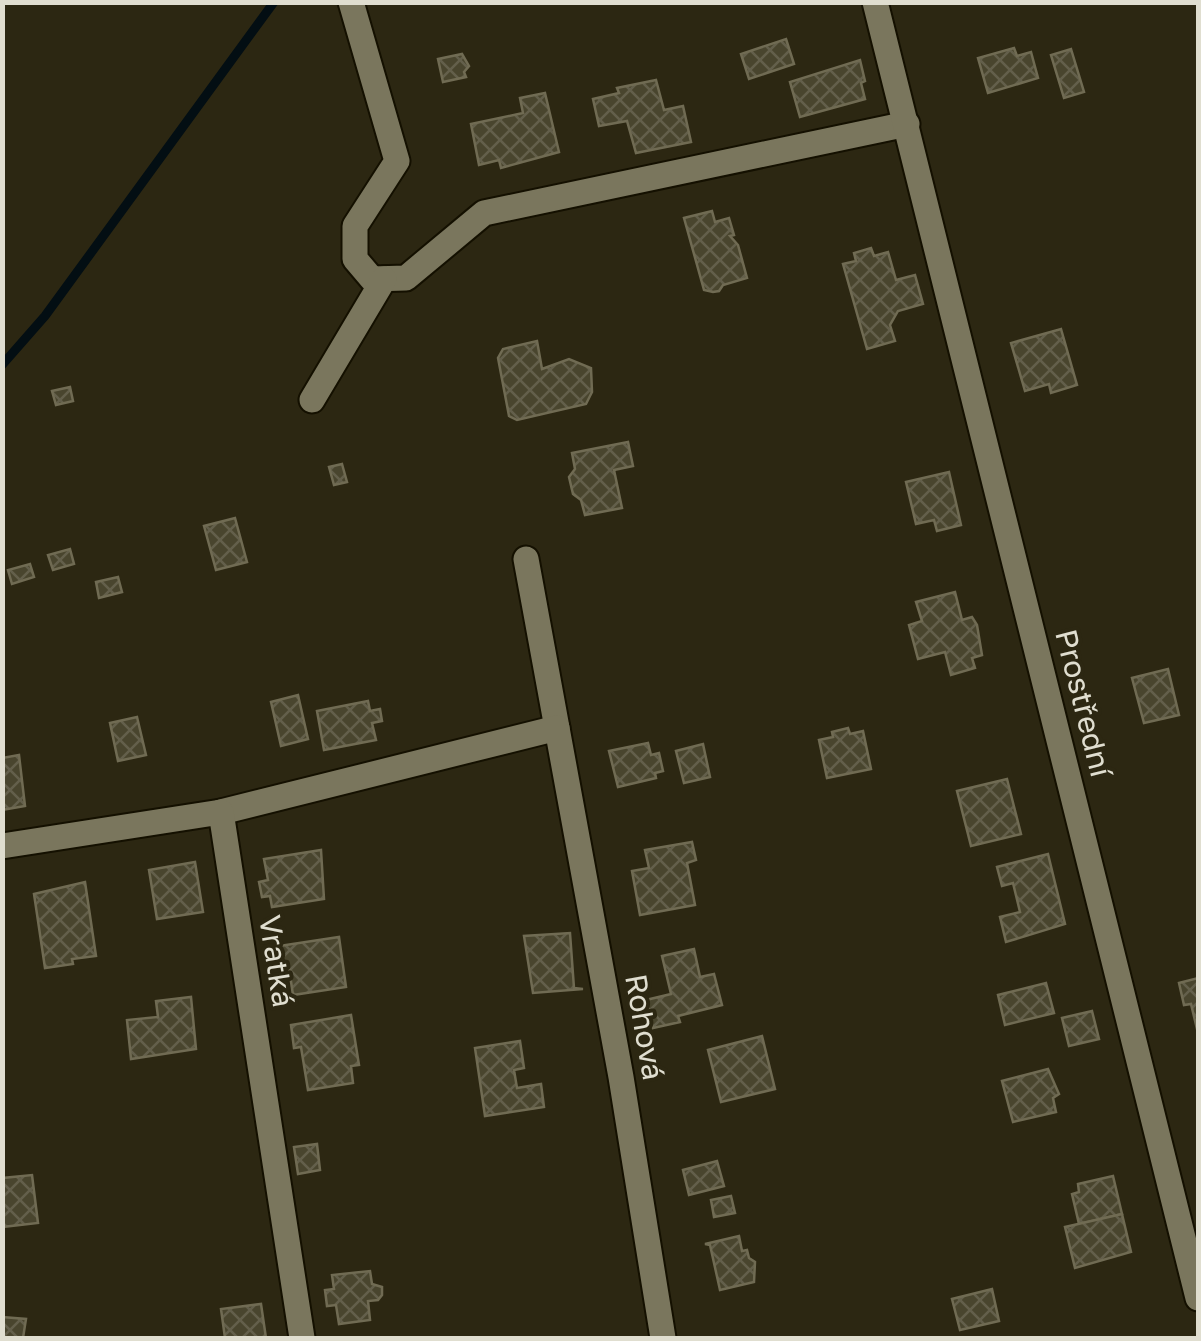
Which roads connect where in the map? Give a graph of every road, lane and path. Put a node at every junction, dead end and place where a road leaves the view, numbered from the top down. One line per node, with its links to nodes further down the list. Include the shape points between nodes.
1 (350, 2): 4 (street, via 397,162 355,226 356,258 372,279)
2 (875, 2): 3 (street, Prostřední)
3 (907, 124): 4 (street, via 484,212 406,278); 10 (street, Prostřední)
4 (384, 279): 5 (street)
5 (312, 400)
6 (526, 559): 7 (street, Rohová)
7 (557, 728): 8 (street); 12 (street, Rohová)
8 (221, 812): 9 (street); 11 (street, Vratká)
9 (2, 846)
10 (1198, 1298)
11 (302, 1338)
12 (663, 1338)

